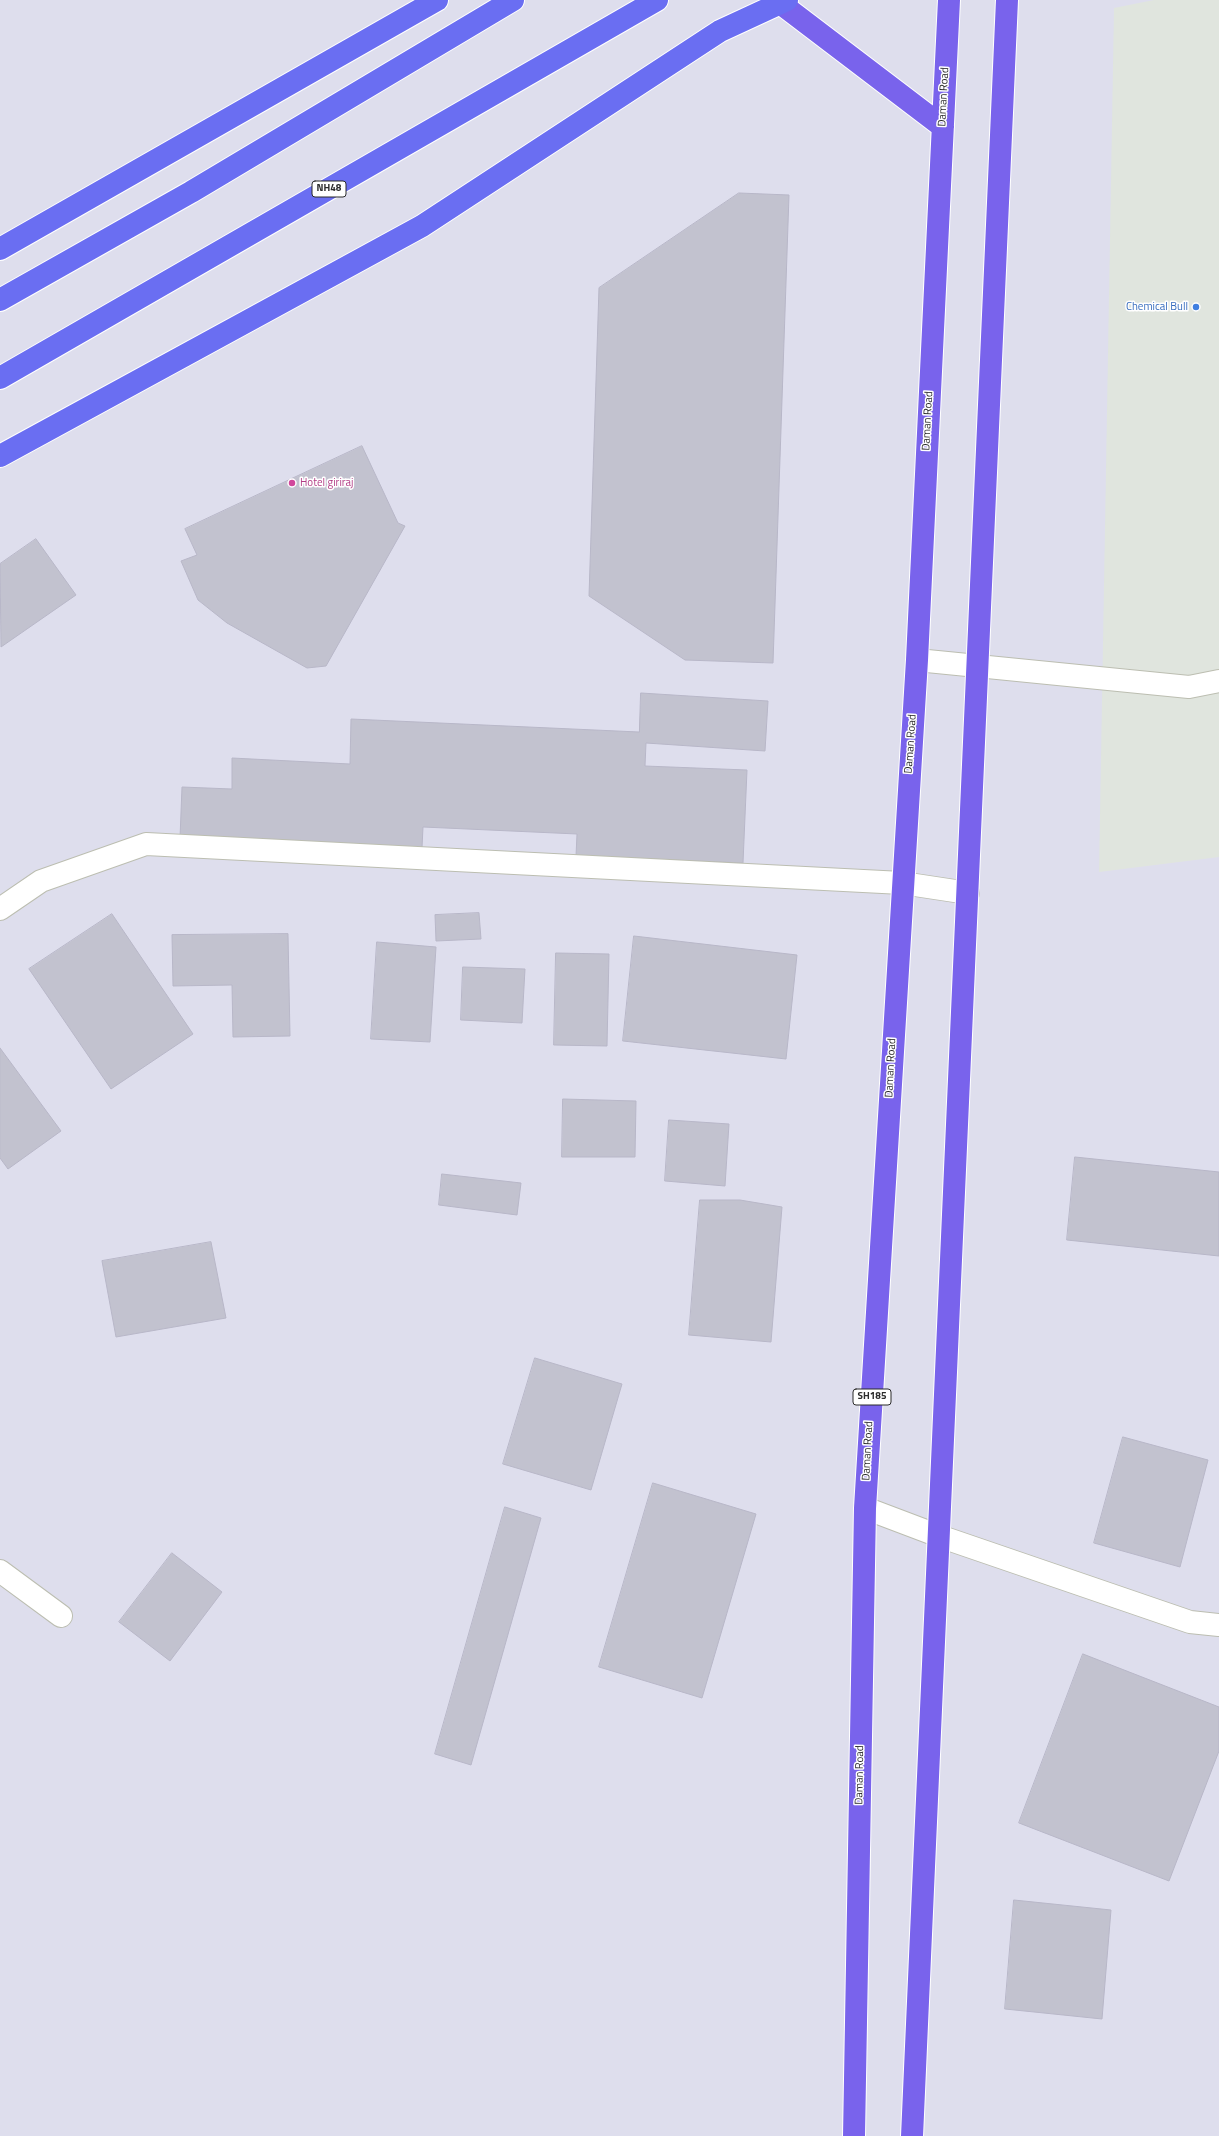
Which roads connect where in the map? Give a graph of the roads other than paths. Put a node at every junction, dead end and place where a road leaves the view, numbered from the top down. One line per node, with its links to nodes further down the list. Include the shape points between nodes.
1 (437, 0): 8 (highway)
2 (513, 0): 9 (highway, via 192,192)
3 (657, 0): 10 (highway, NH48)
4 (949, 0): 7 (main road, Daman Road)
5 (1007, 0): 13 (main road)
6 (783, 2): 7 (main road); 11 (highway, via 720,31 422,226)
7 (943, 127): 12 (main road, Daman Road)
8 (0, 249)
9 (0, 300)
10 (0, 378)
11 (0, 456)
12 (917, 660): 13 (street); 15 (main road, Daman Road / SH185)
13 (978, 665): 14 (street, via 1189,687); 16 (main road)
14 (1219, 681)
15 (902, 883): 16 (street); 17 (street, via 146,844 41,881); 18 (main road, Daman Road / SH185)
16 (968, 893): 19 (main road)
17 (0, 910)
18 (865, 1508): 19 (street); 23 (main road, Daman Road / SH185)
19 (939, 1536): 22 (street, via 1190,1622); 24 (main road)
20 (0, 1571): 21 (street)
21 (62, 1616)
22 (1219, 1624)
23 (854, 2136)
24 (912, 2136)

